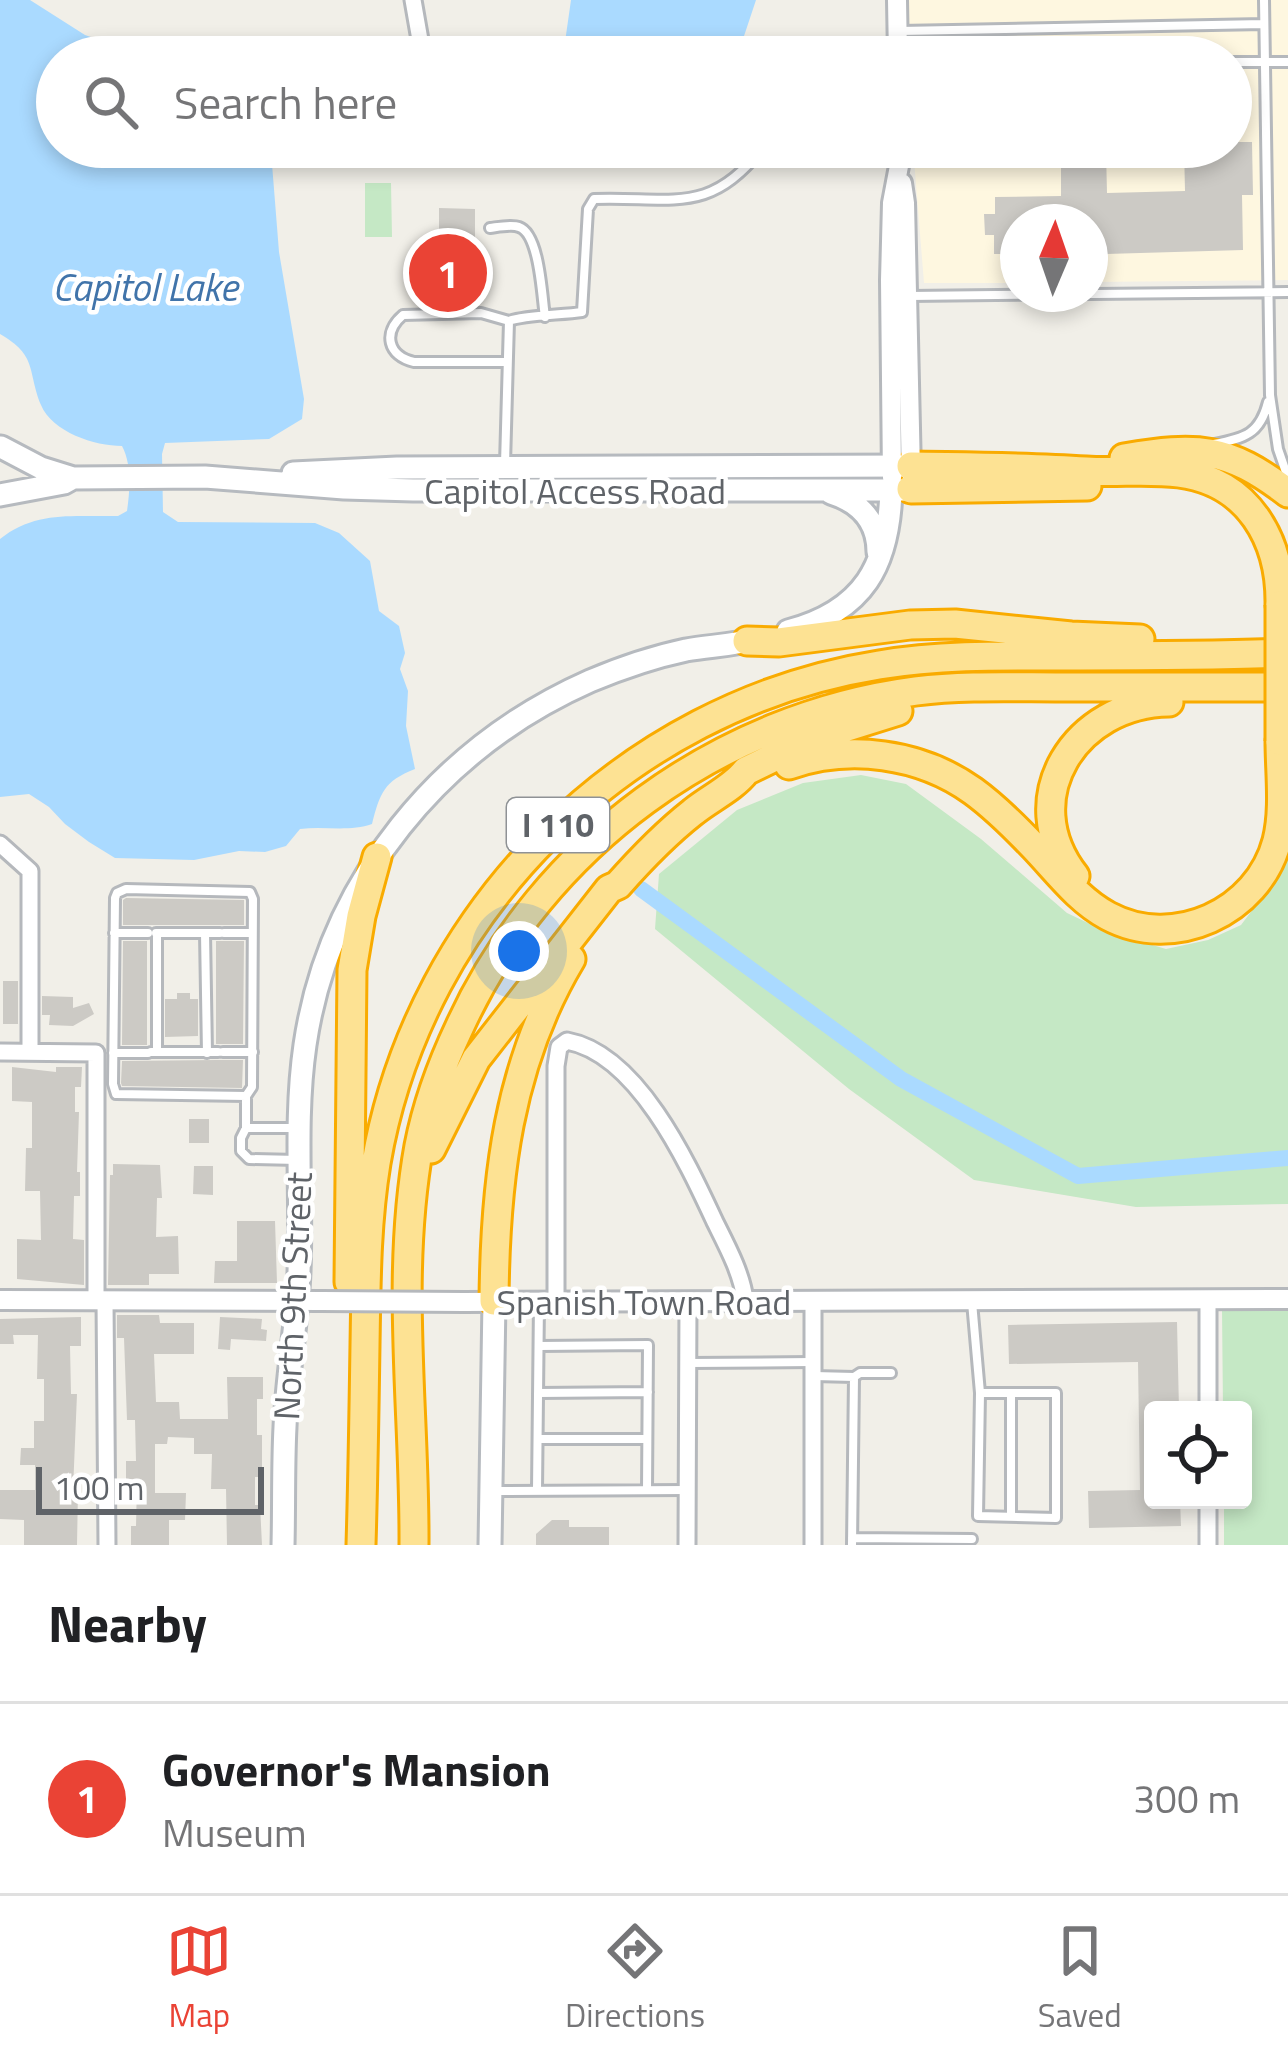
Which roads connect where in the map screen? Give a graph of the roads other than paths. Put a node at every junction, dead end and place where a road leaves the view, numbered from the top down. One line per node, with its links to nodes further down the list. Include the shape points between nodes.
1 (413, 0): 6 (street)
2 (897, 0): 5 (street)
3 (1264, 0): 4 (lane)
4 (1264, 24): 5 (lane); 9 (lane)
5 (897, 32): 7 (street)
6 (419, 36)
7 (897, 36)
8 (1252, 62): 9 (lane)
9 (1264, 62): 10 (lane); 15 (lane)
10 (1288, 62)
11 (744, 168): 17 (lane, via 709,195 595,199 582,312)
12 (901, 168): 16 (street)
13 (490, 228): 17 (lane, via 526,231)
14 (1288, 292): 15 (lane)
15 (1268, 293): 16 (lane); 20 (lane)
16 (898, 296): 26 (street)
17 (545, 317): 18 (lane)
18 (509, 321): 19 (lane); 19 (lane, via 481,313 403,315 389,344 414,362)
19 (507, 362): 25 (lane)
20 (1270, 394): 22 (lane, via 1260,424 1245,436); 27 (lane)
21 (0, 446): 24 (main road); 28 (main road)
22 (1166, 451): 23 (highway); 30 (highway, via 1228,456)
23 (1060, 468): 26 (highway); 33 (highway, via 1174,472 1224,489 1268,537 1280,572)
24 (73, 478): 25 (main road, Capitol Access Road, via 326,471); 31 (main road, Capitol Access Road)
25 (504, 478): 26 (main road, Capitol Access Road); 29 (main road, Capitol Access Road)
26 (901, 478): 29 (main road, Capitol Access Road); 32 (main road); 33 (highway, via 1198,491 1227,505 1255,534)
27 (1288, 478)
28 (0, 485)
29 (819, 489): 32 (main road, via 865,512 878,537)
30 (1288, 493)
31 (0, 495)
32 (878, 564): 34 (main road, North 9th Street, via 835,614)
33 (1275, 605): 39 (highway)
34 (747, 641): 35 (highway, via 955,624); 42 (main road, North 9th Street, via 649,659 533,710 450,770)
35 (1288, 651): 93 (highway, I 110, via 962,656 846,671 773,692 676,737 556,826 496,891 442,973 386,1114 367,1235)
36 (983, 687): 37 (highway, I 110); 40 (highway, via 818,736); 58 (highway, I 110, via 882,697 779,725 686,772 603,833 536,902 478,990 436,1083)
37 (1288, 687)
38 (1288, 699): 39 (highway, via 1140,704 1092,726 1067,754 1054,790 1053,826 1064,859 1092,892 1128,913 1180,917 1220,902 1246,879 1267,839)
39 (1275, 741): 40 (highway, via 1280,828 1267,865 1226,911 1176,929 1135,926 1100,910 998,810 914,763 846,753)
40 (740, 780): 43 (highway, via 687,817)
41 (0, 844): 49 (street, via 30,871)
42 (377, 857): 56 (main road, North 9th Street, via 332,944 314,1002); 93 (highway, via 350,994 348,1251)
43 (618, 885): 58 (highway, via 476,1059); 66 (highway, via 554,989 522,1066 502,1155)
44 (115, 933): 45 (lane); 47 (lane, via 120,890 250,892); 52 (lane)
45 (152, 933): 46 (lane); 50 (lane)
46 (206, 933): 47 (lane); 53 (lane)
47 (252, 933): 51 (lane)
48 (0, 1052): 49 (street)
49 (30, 1052): 52 (street)
50 (152, 1052): 52 (lane); 53 (lane)
51 (253, 1052): 53 (lane); 54 (lane)
52 (104, 1053): 54 (lane, via 116,1094); 65 (street)
53 (207, 1053)
54 (246, 1096): 55 (lane)
55 (246, 1128): 56 (lane); 57 (lane, via 244,1156)
56 (299, 1129): 57 (main road, North 9th Street)
57 (300, 1160): 69 (main road, North 9th Street)
58 (414, 1184): 88 (highway, I 110, via 405,1270)
59 (1208, 1299): 60 (street, Spanish Town Road); 64 (street, Spanish Town Road); 79 (street)
60 (1288, 1299)
61 (0, 1300): 65 (street, Spanish Town Road)
62 (548, 1300): 63 (street, via 556,1066 559,1047 572,1042 632,1082 656,1112 696,1180); 66 (street, Spanish Town Road); 67 (street, Spanish Town Road); 70 (lane)
63 (745, 1300): 67 (street, Spanish Town Road); 68 (street, Spanish Town Road)
64 (972, 1300): 68 (street, Spanish Town Road); 77 (lane)
65 (100, 1301): 69 (street, Spanish Town Road); 91 (street)
66 (494, 1301): 69 (street, Spanish Town Road, bridge); 85 (main road)
67 (688, 1301): 71 (street)
68 (813, 1301): 72 (street)
69 (296, 1302): 92 (main road, North 9th Street)
70 (539, 1346): 75 (lane, via 648,1345); 76 (lane)
71 (688, 1364): 72 (lane); 84 (street)
72 (813, 1369): 74 (lane); 96 (street)
73 (890, 1373): 74 (lane)
74 (854, 1377): 90 (lane)
75 (648, 1392): 76 (lane); 81 (lane)
76 (538, 1393): 80 (lane)
77 (980, 1393): 78 (lane); 87 (lane, via 979,1516)
78 (1011, 1393): 87 (lane); 87 (lane, via 1056,1393 1056,1518)
79 (1208, 1401)
80 (538, 1439): 81 (lane); 82 (lane)
81 (647, 1439): 83 (lane)
82 (537, 1490): 83 (lane); 85 (lane)
83 (647, 1490): 84 (lane)
84 (688, 1490): 95 (street)
85 (492, 1491): 94 (main road)
86 (1208, 1509): 97 (street)
87 (1011, 1516)
88 (415, 1538)
89 (971, 1539): 90 (lane)
90 (852, 1541)
91 (107, 1545)
92 (283, 1545)
93 (359, 1545)
94 (490, 1545)
95 (687, 1545)
96 (813, 1545)
97 (1208, 1545)

